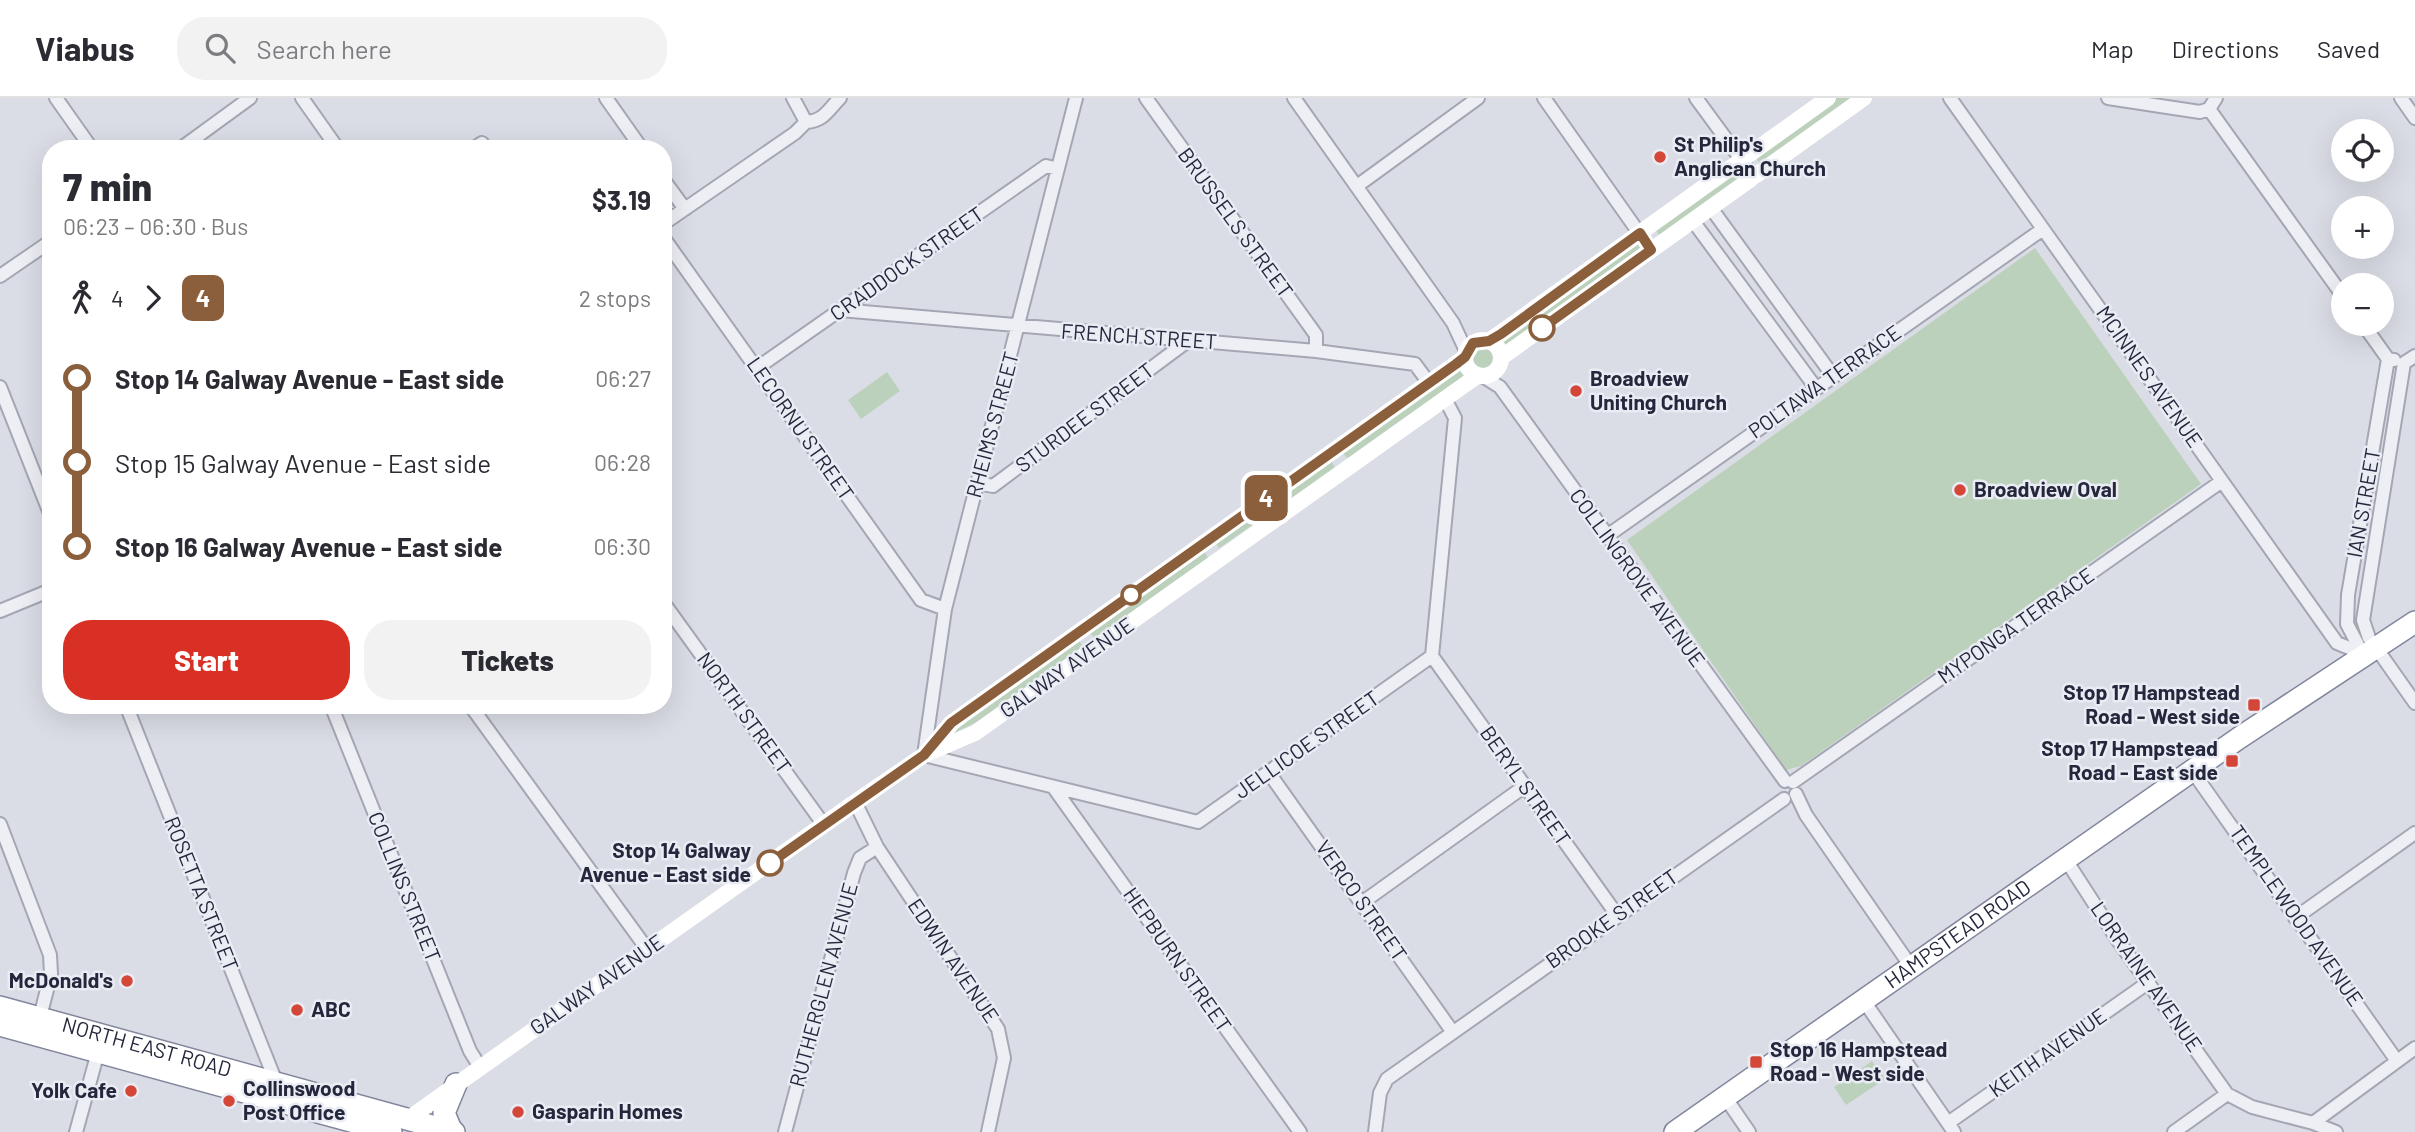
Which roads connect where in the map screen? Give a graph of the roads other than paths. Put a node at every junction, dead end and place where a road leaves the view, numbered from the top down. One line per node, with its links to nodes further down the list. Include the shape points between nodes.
1 (56, 98): 21 (street)
2 (250, 98): 22 (street)
3 (302, 98): 23 (street)
4 (606, 98): 24 (street)
5 (793, 98): 20 (street)
6 (840, 98): 20 (street, via 825,116)
7 (1076, 98): 26 (street, RHEIMS STREET)
8 (1146, 98): 46 (street, BRUSSELS STREET, via 1316,335)
9 (1294, 98): 28 (street)
10 (1478, 98): 28 (street)
11 (1544, 98): 35 (street)
12 (1696, 98): 25 (street)
13 (1829, 98): 25 (street, GALWAY AVENUE)
14 (1864, 98): 27 (street, GALWAY AVENUE)
15 (1950, 98): 34 (street, MCINNES AVENUE)
16 (2108, 98): 18 (street, via 2200,112)
17 (2401, 98): 19 (street)
18 (2213, 103): 40 (street)
19 (2415, 118)
20 (806, 122): 31 (street)
21 (86, 140)
22 (192, 140)
23 (332, 140)
24 (636, 140)
25 (1741, 160): 27 (street); 35 (street, GALWAY AVENUE)
26 (1058, 169): 41 (street, CRADDOCK STREET, via 1046,166); 42 (street, RHEIMS STREET)
27 (1754, 177): 30 (street, GALWAY AVENUE)
28 (1357, 186): 45 (street)
29 (672, 191): 31 (street)
30 (1711, 208): 33 (street, GALWAY AVENUE); 51 (street)
31 (685, 209): 32 (street)
32 (672, 218)
33 (1693, 221): 38 (street, GALWAY AVENUE); 54 (street)
34 (2043, 229): 51 (street, POLTAWA TERRACE); 56 (street, MCINNES AVENUE)
35 (1640, 233): 38 (street); 45 (street, GALWAY AVENUE)
36 (42, 247): 39 (street)
37 (672, 250): 49 (street, LECORNU STREET)
38 (1651, 250): 50 (street, GALWAY AVENUE)
39 (0, 275)
40 (2331, 278)
41 (841, 310): 42 (street, FRENCH STREET); 49 (street, CRADDOCK STREET)
42 (1019, 328): 44 (street, FRENCH STREET); 57 (street, RHEIMS STREET)
43 (2372, 336): 47 (street)
44 (1189, 340): 46 (street, FRENCH STREET); 57 (street, STURDEE STREET, via 993,486)
45 (1473, 348): 50 (street, via 1469,370); 50 (street, via 1499,349); 52 (street, GALWAY AVENUE)
46 (1316, 351): 52 (street, FRENCH STREET, via 1415,364)
47 (2388, 359): 48 (street); 66 (street, IAN STREET, via 2348,595 2347,624)
48 (2410, 360): 66 (street, IAN STREET, via 2363,620)
49 (757, 368): 62 (street, LECORNU STREET, via 921,600)
50 (1492, 373): 55 (street, GALWAY AVENUE); 59 (street, COLLINGROVE AVENUE)
51 (1833, 376): 54 (street, POLTAWA TERRACE)
52 (1429, 383): 72 (street, GALWAY AVENUE, via 951,723)
53 (0, 387): 58 (street)
54 (1816, 388): 59 (street, POLTAWA TERRACE)
55 (1445, 399): 67 (street, via 1455,418); 72 (street, GALWAY AVENUE, via 975,733)
56 (2222, 481): 66 (street, MCINNES AVENUE, via 2337,643); 77 (street, MYPONGA TERRACE)
57 (977, 483): 62 (street, RHEIMS STREET)
58 (42, 493)
59 (1607, 536): 77 (street, COLLINGROVE AVENUE)
60 (42, 594): 63 (street)
61 (2415, 605): 66 (highway, HAMPSTEAD ROAD)
62 (945, 610): 72 (street, RHEIMS STREET)
63 (0, 611)
64 (672, 614): 80 (street, NORTH STREET)
65 (2415, 622): 66 (highway, HAMPSTEAD ROAD)
66 (2362, 649): 68 (street); 73 (highway, HAMPSTEAD ROAD)
67 (1432, 656): 74 (street, JELLICOE STREET); 75 (street, BERYL STREET)
68 (2415, 703)
69 (130, 714): 99 (street, ROSETTA STREET)
70 (335, 714): 98 (street, COLLINS STREET)
71 (477, 714): 87 (street)
72 (924, 755): 76 (street, JELLICOE STREET); 78 (street, GALWAY AVENUE)
73 (2193, 772): 83 (highway, HAMPSTEAD ROAD); 86 (street, TEMPLEWOOD AVENUE)
74 (1269, 773): 76 (street, JELLICOE STREET, via 1198,822); 84 (street, VERCO STREET)
75 (1525, 786): 84 (street); 85 (street, BERYL STREET)
76 (1054, 788): 113 (street, HEPBURN STREET)
77 (1788, 790): 85 (street, BROOKE STREET); 88 (street, COLLINGROVE AVENUE)
78 (855, 802): 80 (street, GALWAY AVENUE); 82 (street, EDWIN AVENUE)
79 (0, 824): 93 (street, via 50,955 51,974)
80 (824, 825): 87 (street, GALWAY AVENUE)
81 (2415, 833): 86 (street)
82 (877, 847): 111 (street, RUTHERGLEN AVENUE, via 860,858 854,873); 112 (street, EDWIN AVENUE, via 998,1028 1004,1058)
83 (2066, 860): 88 (highway, HAMPSTEAD ROAD); 89 (street, LORRAINE AVENUE)
84 (1363, 902): 94 (street, VERCO STREET)
85 (1616, 915): 94 (street, BROOKE STREET)
86 (2295, 918): 97 (street, TEMPLEWOOD AVENUE)
87 (647, 949): 98 (street, GALWAY AVENUE)
88 (1912, 968): 90 (highway, HAMPSTEAD ROAD)
89 (2149, 982): 101 (street, LORRAINE AVENUE); 106 (street, KEITH AVENUE)
90 (1864, 1001): 102 (highway, HAMPSTEAD ROAD); 106 (street)
91 (0, 1007): 93 (highway, NORTH EAST ROAD)
92 (0, 1025): 93 (highway, NORTH EAST ROAD)
93 (37, 1026): 95 (highway, NORTH EAST ROAD)
94 (1452, 1031): 114 (street, via 1387,1079 1380,1093)
95 (101, 1042): 99 (highway, NORTH EAST ROAD); 104 (highway, NORTH EAST ROAD); 108 (street)
96 (2415, 1048): 97 (street)
97 (2397, 1060): 103 (street)
98 (480, 1067): 100 (street, GALWAY AVENUE)
99 (276, 1082): 105 (highway, NORTH EAST ROAD)
100 (456, 1084): 105 (street, GALWAY AVENUE); 110 (highway, via 444,1113)
101 (2227, 1094): 103 (street, via 2252,1107); 116 (street)
102 (1725, 1097): 107 (highway, HAMPSTEAD ROAD); 115 (street)
103 (2313, 1124): 117 (street)
104 (348, 1126): 109 (highway, NORTH EAST ROAD)
105 (403, 1126): 110 (highway, NORTH EAST ROAD)
106 (1951, 1127)
107 (1680, 1130)
108 (76, 1132)
109 (391, 1132)
110 (453, 1132)
111 (785, 1132)
112 (988, 1132)
113 (1300, 1132)
114 (1375, 1132)
115 (1749, 1132)
116 (2174, 1132)
117 (2336, 1132)

